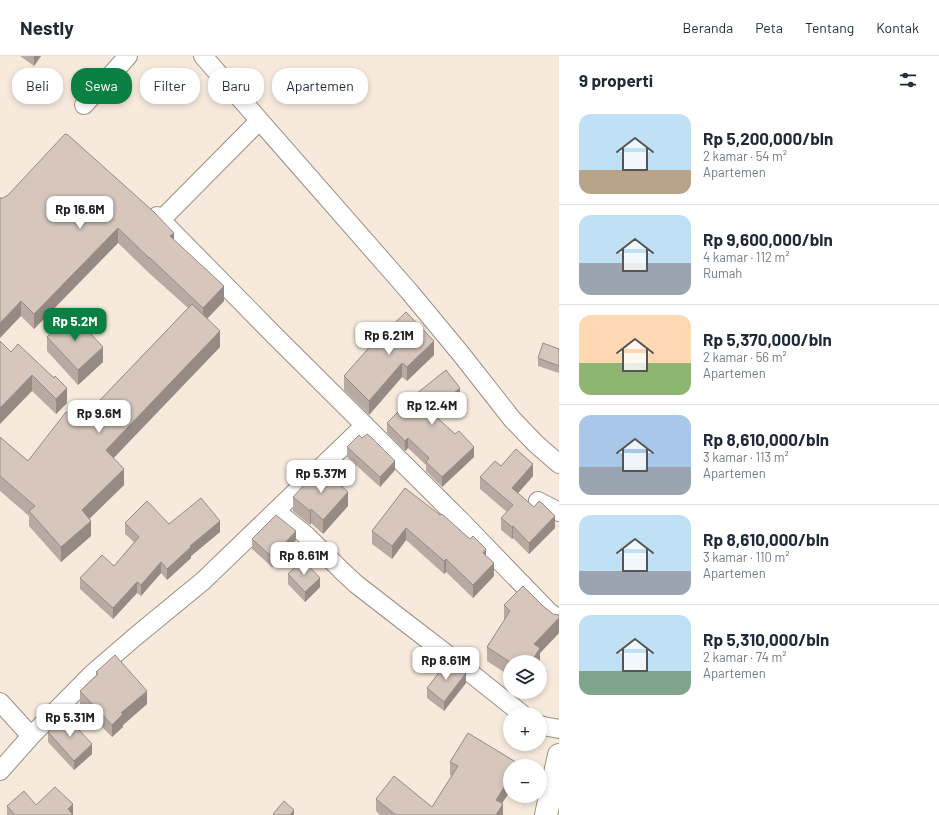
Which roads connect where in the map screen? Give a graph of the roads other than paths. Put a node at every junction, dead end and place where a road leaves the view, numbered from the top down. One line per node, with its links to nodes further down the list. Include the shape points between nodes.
1 (128, 56): 3 (street)
2 (203, 56): 4 (street)
3 (84, 105)
4 (259, 121): 6 (street); 8 (street, via 417,302 512,419)
5 (143, 204): 6 (street)
6 (161, 220): 7 (street)
7 (365, 425): 10 (street); 12 (street)
8 (559, 464)
9 (538, 501): 11 (street)
10 (276, 511): 14 (street, via 307,536 356,584); 17 (street, via 203,581 92,674)
11 (559, 512)
12 (559, 619)
13 (0, 702): 17 (street)
14 (513, 707)
15 (547, 727): 16 (street)
16 (559, 729)
17 (31, 736): 19 (street)
18 (559, 755): 20 (street)
19 (0, 771)
20 (546, 815)

